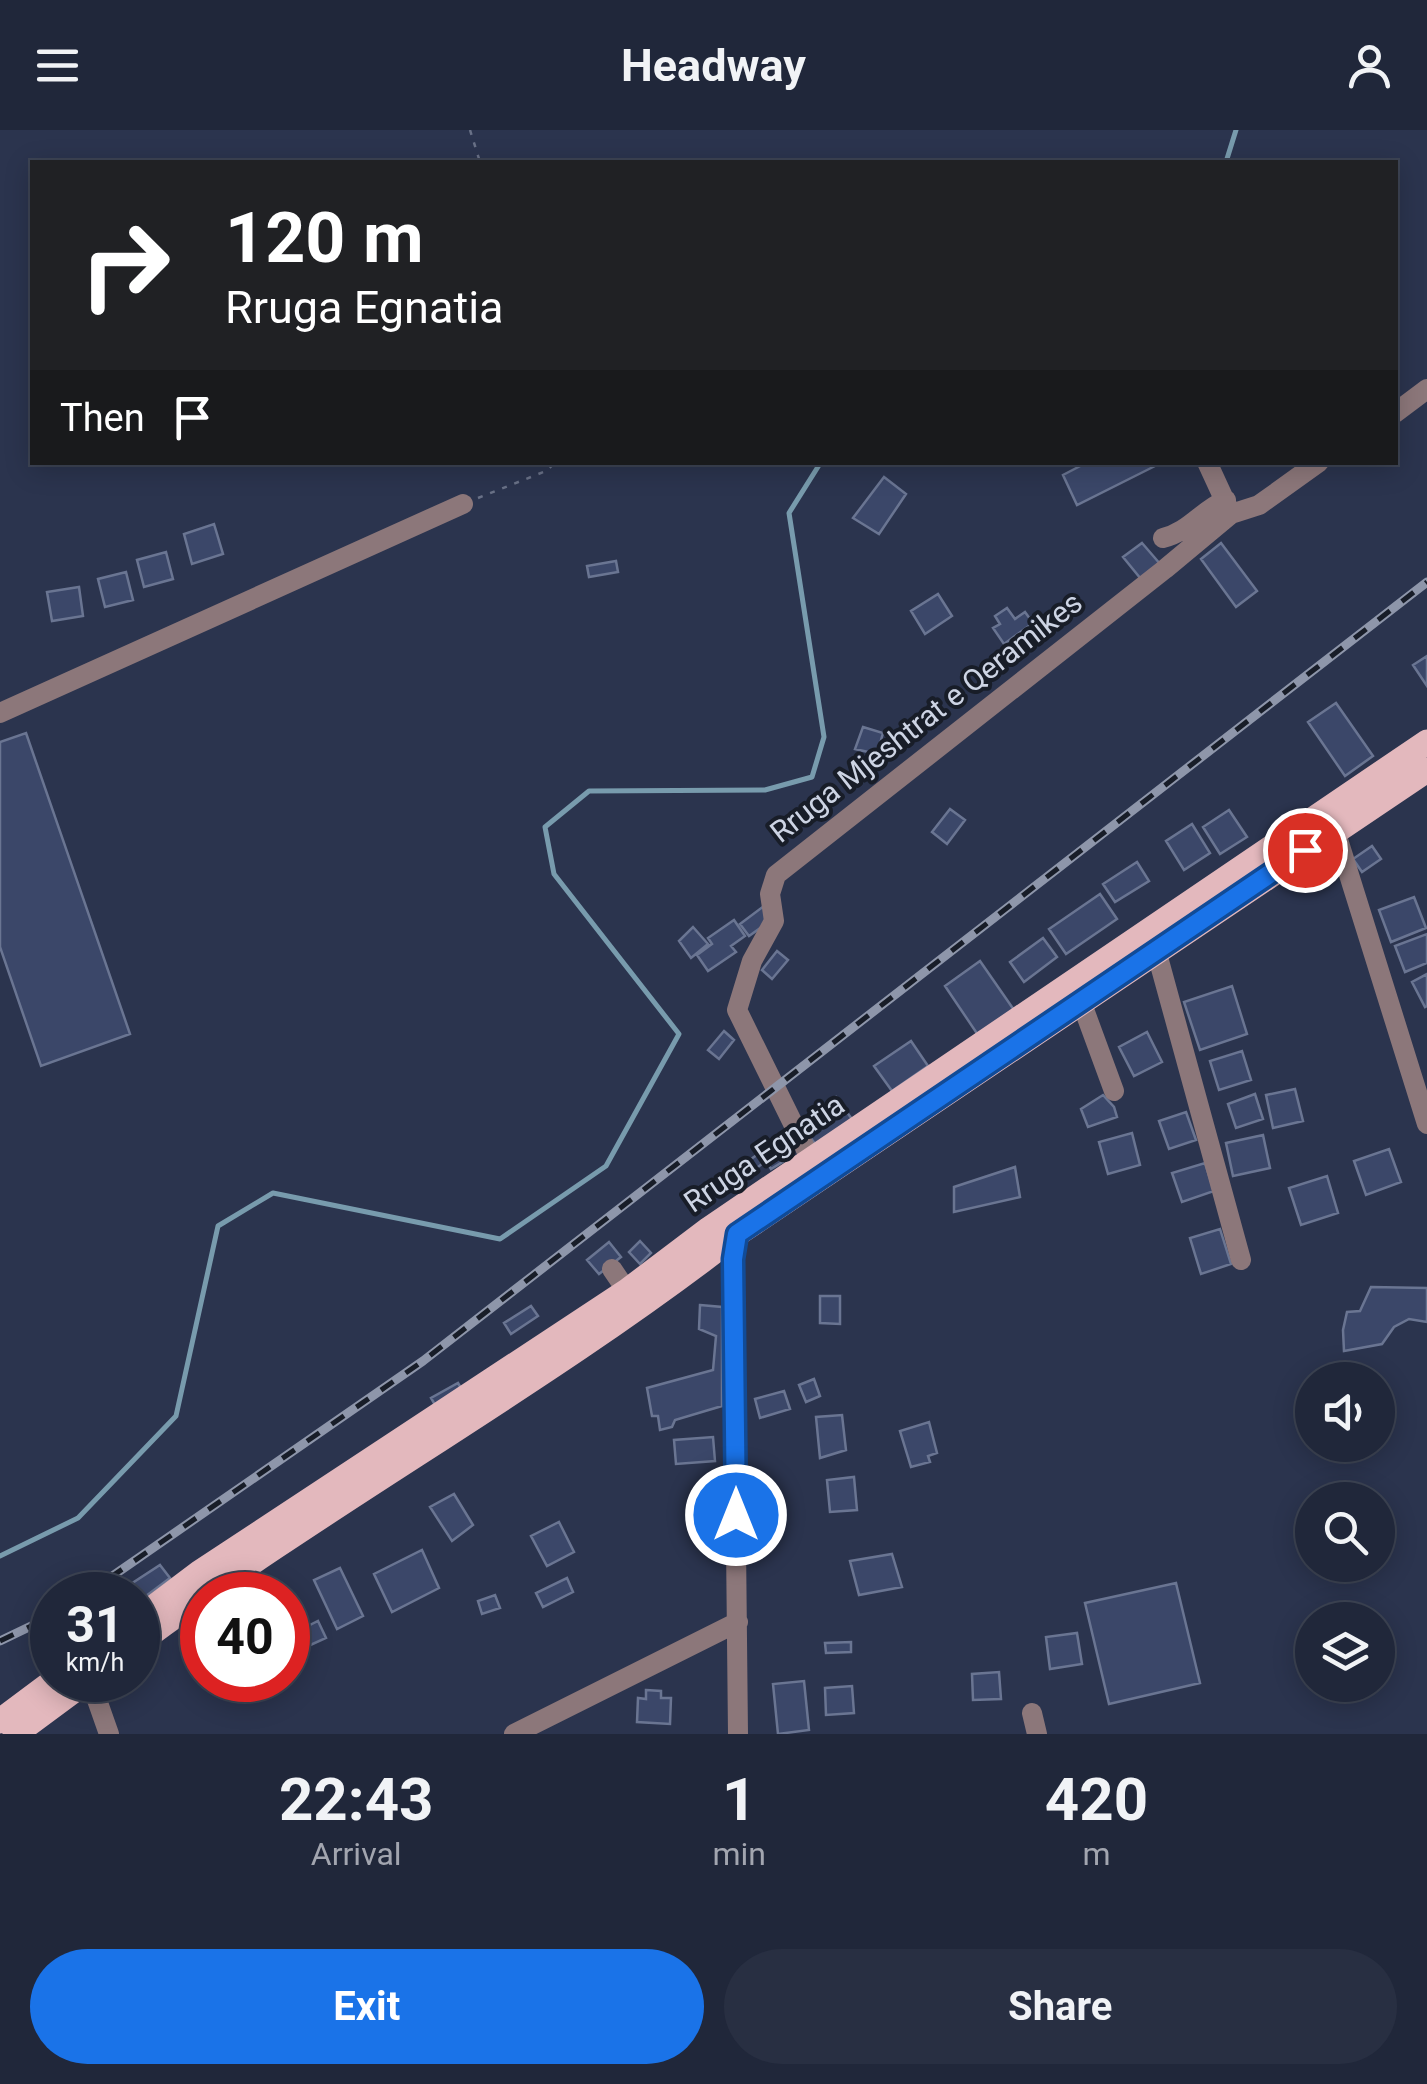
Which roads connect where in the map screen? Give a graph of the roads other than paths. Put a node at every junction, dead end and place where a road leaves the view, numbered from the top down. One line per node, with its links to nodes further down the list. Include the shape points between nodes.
1 (1427, 389): 2 (street)
2 (1398, 411)
3 (1208, 465): 6 (street)
4 (1315, 465): 6 (street, Rruga Mjeshtrat e Qeramikes, via 1259,505)
5 (462, 504): 8 (street)
6 (1228, 507): 7 (street, via 1214,505 1188,528); 16 (street, Rruga Mjeshtrat e Qeramikes, via 776,876 774,922 752,961 737,1010)
7 (1163, 538)
8 (0, 713)
9 (1427, 742): 16 (main road, Rruga Egnatia)
10 (1427, 770): 11 (main road, Rruga Egnatia)
11 (1335, 830): 12 (main road, Rruga Egnatia); 15 (street)
12 (1156, 950): 13 (main road, Rruga Egnatia); 18 (street)
13 (1082, 1004): 14 (street); 17 (main road, Rruga Egnatia)
14 (1114, 1091)
15 (1427, 1124)
16 (811, 1160): 17 (main road, Rruga Egnatia)
17 (725, 1237): 20 (main road, Rruga Egnatia); 22 (street); 23 (main road, Rruga Egnatia, via 640,1306)
18 (1242, 1260)
19 (612, 1270): 20 (street)
20 (627, 1291): 21 (main road, Rruga Egnatia)
21 (160, 1602)
22 (738, 1622): 30 (street); 31 (street)
23 (160, 1626)
24 (30, 1698): 27 (main road)
25 (59, 1702): 28 (main road)
26 (97, 1702): 29 (street)
27 (0, 1720)
28 (15, 1734)
29 (109, 1734)
30 (514, 1734)
31 (738, 1734)

